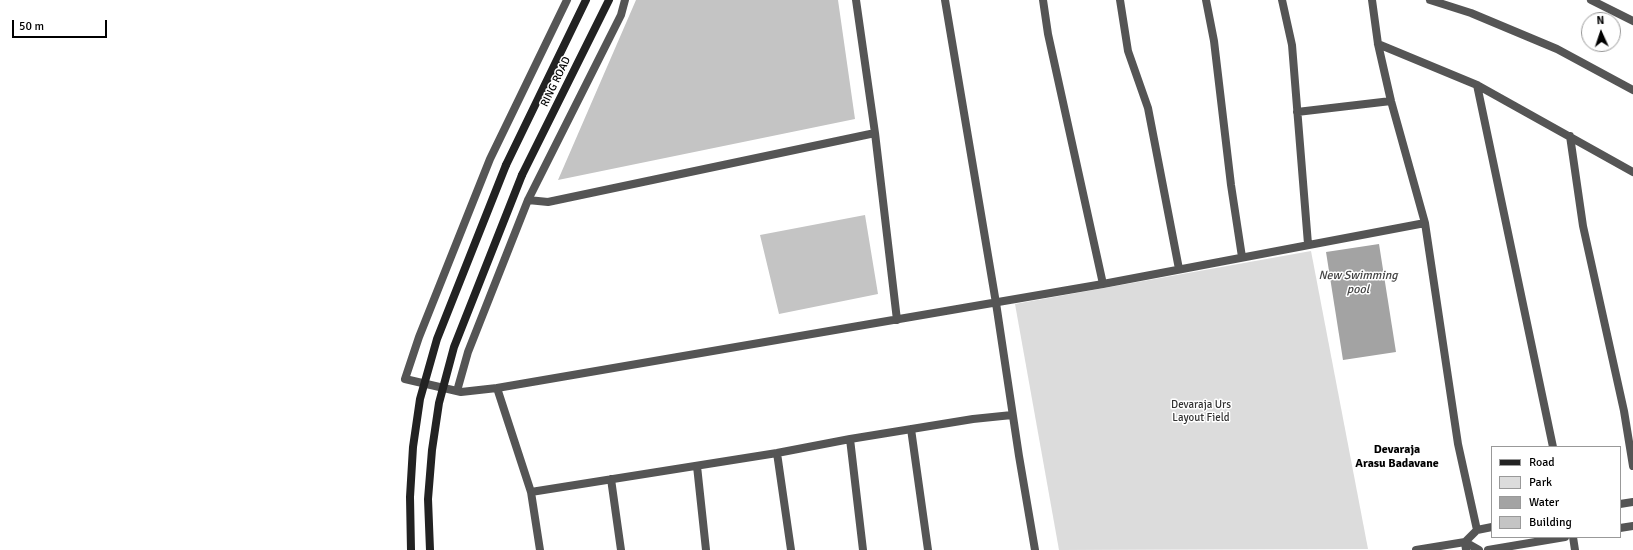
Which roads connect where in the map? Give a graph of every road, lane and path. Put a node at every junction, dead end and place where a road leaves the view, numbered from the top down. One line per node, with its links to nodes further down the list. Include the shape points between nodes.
1 (567, 0): 32 (street, via 490,159 405,379)
2 (586, 0): 51 (main road, bridge, via 506,165 437,339 420,400 413,447 410,497)
3 (609, 0): 52 (main road, RING ROAD, bridge, via 522,175 454,347 438,403 432,450 428,499)
4 (625, 0): 23 (street, via 621,15)
5 (856, 0): 20 (street)
6 (945, 0): 29 (street)
7 (1043, 0): 28 (street, via 1048,34)
8 (1120, 0): 27 (street, via 1128,51 1148,108)
9 (1206, 0): 26 (street, via 1214,41)
10 (1282, 0): 19 (street, via 1292,45)
11 (1372, 0): 15 (street)
12 (1430, 0): 17 (street, via 1471,13 1557,49)
13 (1591, 0): 14 (street)
14 (1633, 20)
15 (1378, 44): 16 (street); 18 (street)
16 (1477, 85): 21 (street); 36 (street)
17 (1633, 90)
18 (1391, 101): 19 (street); 24 (street)
19 (1297, 112): 25 (street)
20 (875, 133): 23 (street, via 548,202); 30 (street)
21 (1570, 136): 22 (street); 39 (street, via 1583,226 1624,411)
22 (1633, 172)
23 (528, 200): 32 (street, via 468,352)
24 (1425, 224): 25 (street); 47 (street, via 1458,444)
25 (1308, 244): 26 (street)
26 (1242, 257): 27 (street)
27 (1179, 269): 28 (street)
28 (1103, 284): 29 (street)
29 (996, 303): 30 (street); 33 (street)
30 (897, 320): 31 (street)
31 (497, 388): 32 (street); 41 (street)
32 (457, 391)
33 (1012, 415): 34 (street); 59 (street)
34 (911, 429): 35 (street); 58 (street)
35 (850, 439): 37 (street); 57 (street)
36 (1553, 446)
37 (777, 453): 38 (street); 56 (street)
38 (697, 466): 40 (street); 55 (street)
39 (1633, 466)
40 (611, 479): 41 (street); 54 (street)
41 (531, 492): 53 (street)
42 (1633, 502): 43 (street)
43 (1621, 504)
44 (1633, 526): 46 (street)
45 (1491, 527): 47 (street)
46 (1621, 528)
47 (1477, 530): 50 (street)
48 (1559, 538): 62 (street)
49 (1573, 538): 63 (street)
50 (1466, 546): 60 (street); 61 (street)
51 (411, 550)
52 (430, 550)
53 (540, 550)
54 (622, 550)
55 (706, 550)
56 (791, 550)
57 (863, 550)
58 (928, 550)
59 (1035, 550)
60 (1416, 550)
61 (1479, 550)
62 (1488, 550)
63 (1575, 550)

